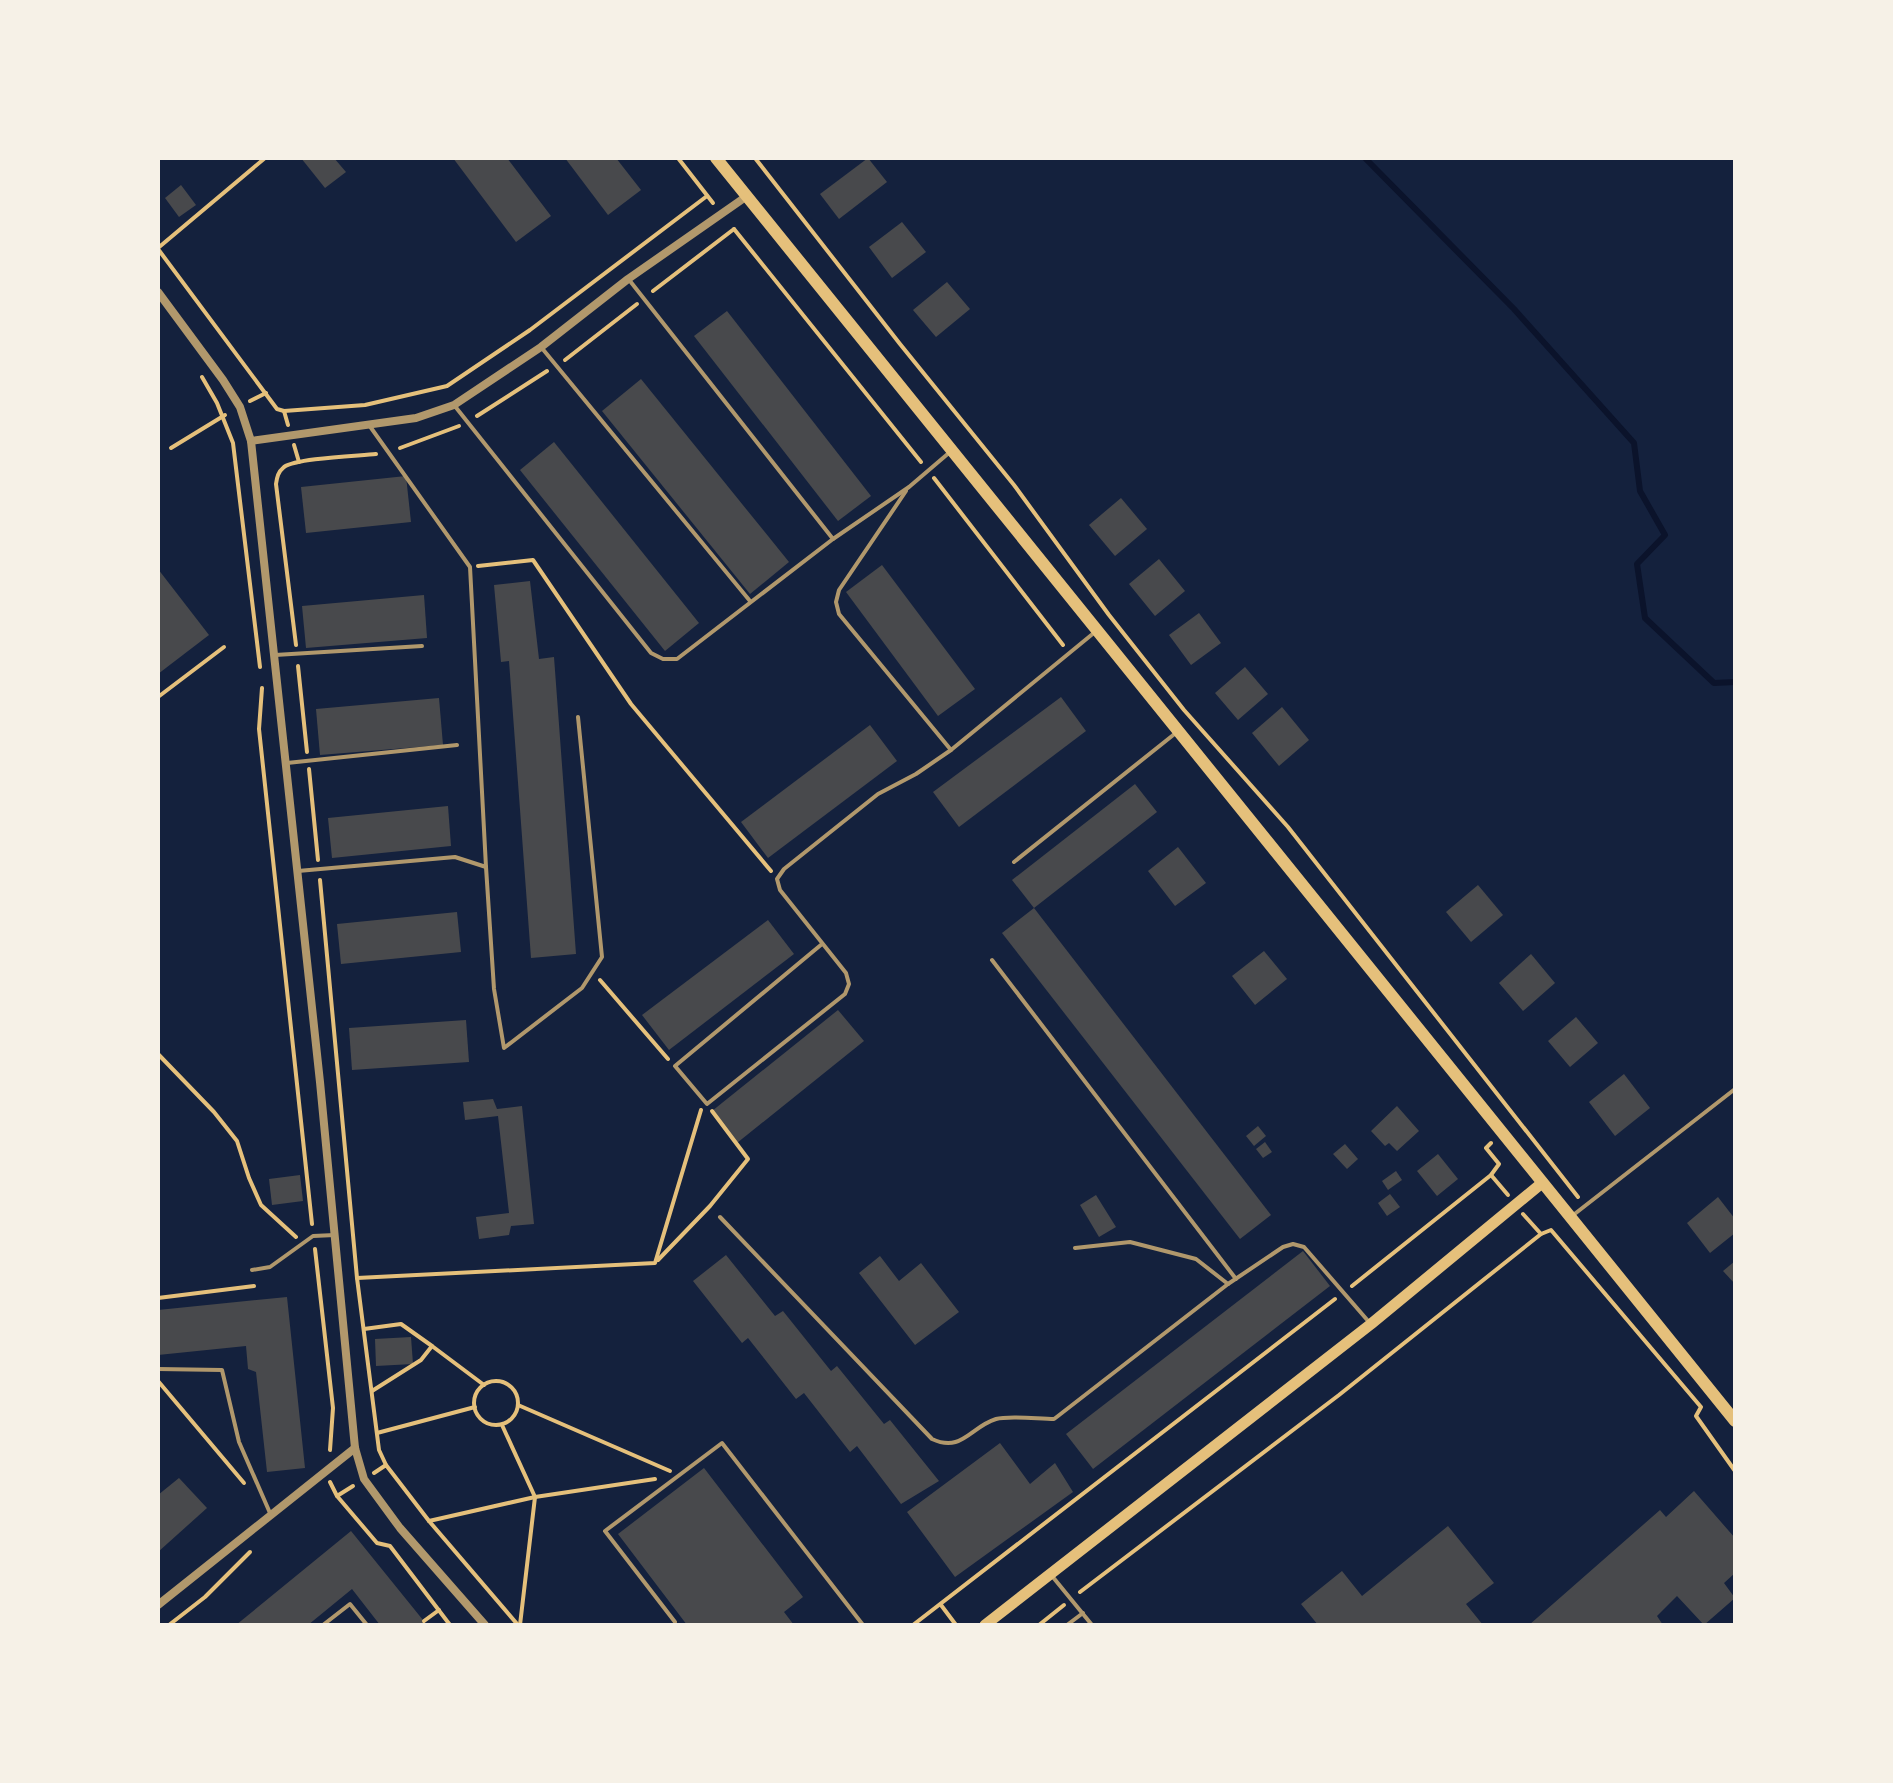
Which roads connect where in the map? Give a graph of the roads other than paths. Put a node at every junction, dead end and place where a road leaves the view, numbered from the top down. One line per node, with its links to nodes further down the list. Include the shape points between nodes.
1 (716, 158): 2 (main road)
2 (747, 196): 3 (street); 9 (main road)
3 (628, 279): 5 (street); 11 (lane)
4 (158, 292): 8 (street, via 240,407)
5 (541, 347): 6 (street); 12 (lane)
6 (454, 405): 7 (street); 12 (lane, via 651,653 677,659)
7 (369, 425): 8 (street); 22 (lane, via 470,567)
8 (251, 441): 15 (street)
9 (952, 451): 10 (lane); 13 (main road)
10 (909, 487): 11 (lane); 19 (lane, via 836,602 839,614)
11 (833, 539): 12 (lane)
12 (750, 601)
13 (1096, 631): 17 (main road); 19 (lane)
14 (422, 646): 15 (lane)
15 (275, 655): 20 (street)
16 (578, 717): 22 (lane, via 602,957 582,988 504,1048 494,989)
17 (1177, 732): 21 (lane); 27 (main road)
18 (457, 745): 20 (lane)
19 (951, 750): 24 (lane, via 878,794 777,879)
20 (287, 763): 23 (street)
21 (1014, 862)
22 (486, 867): 23 (lane, via 455,857)
23 (298, 871): 30 (street)
24 (822, 944): 24 (lane, via 846,973 845,994 707,1104 675,1066)
25 (992, 960): 33 (lane)
26 (1735, 1089): 29 (lane)
27 (1542, 1183): 29 (main road); 35 (main road)
28 (720, 1217): 34 (lane, via 932,1439 943,1444 955,1443 997,1418 1054,1419)
29 (1571, 1218): 37 (main road)
30 (335, 1235): 32 (lane, via 313,1236 270,1267); 38 (street)
31 (1075, 1248): 34 (lane, via 1130,1242 1196,1259)
32 (252, 1270)
33 (1236, 1279): 34 (lane); 35 (lane, via 1283,1247 1304,1247)
34 (1228, 1284)
35 (1371, 1324): 40 (main road)
36 (158, 1369): 39 (lane, via 222,1370 239,1442)
37 (1735, 1421)
38 (355, 1448): 39 (street); 46 (street, via 364,1479)
39 (271, 1515): 41 (street)
40 (1051, 1574): 42 (lane); 48 (main road)
41 (158, 1605)
42 (1083, 1613): 49 (lane); 50 (lane)
43 (675, 1622): 47 (lane, via 605,1531 722,1443)
44 (323, 1625): 45 (lane, via 350,1604)
45 (367, 1625)
46 (485, 1625)
47 (863, 1625)
48 (985, 1625)
49 (1067, 1625)
50 (1092, 1625)

